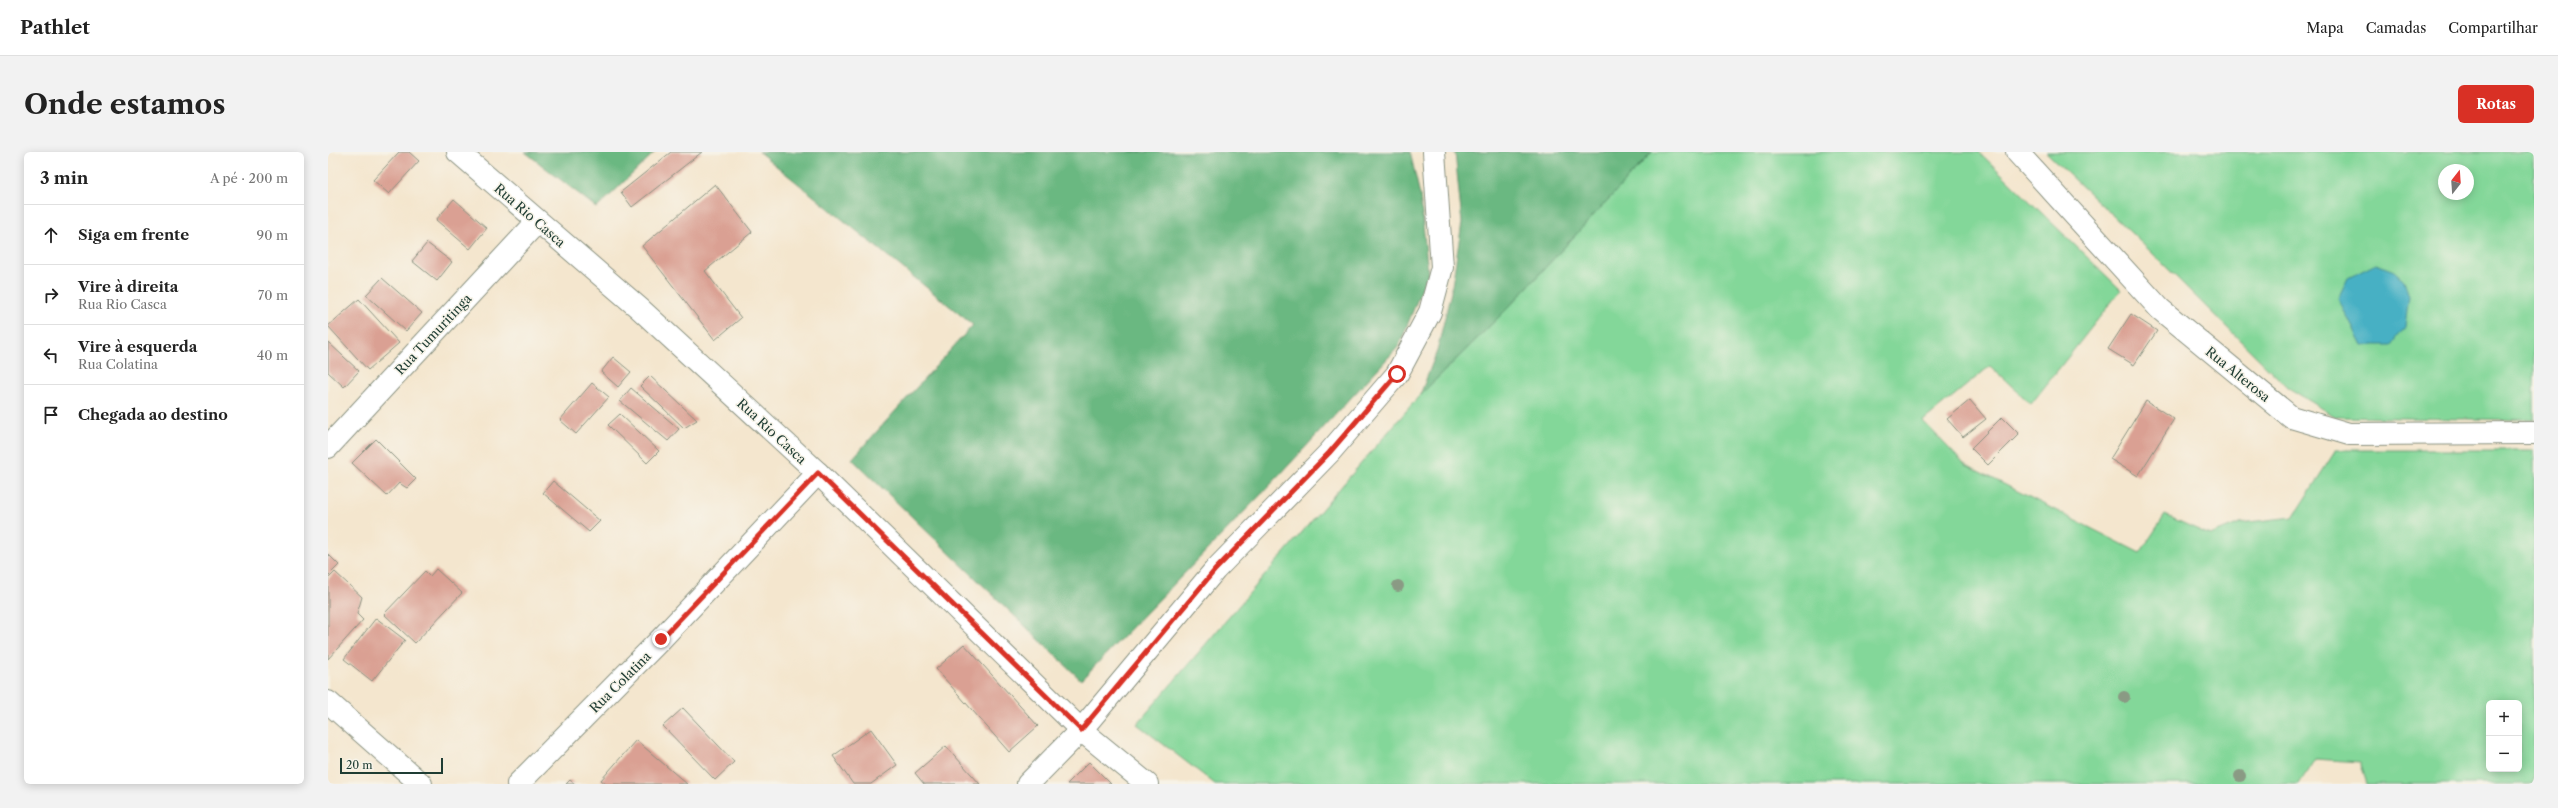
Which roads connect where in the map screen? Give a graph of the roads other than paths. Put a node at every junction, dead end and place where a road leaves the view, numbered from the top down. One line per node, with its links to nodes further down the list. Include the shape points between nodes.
1 (458, 152): 4 (street, Rua Rio Casca)
2 (1434, 152): 9 (street, via 1442,267 1430,312 1397,374 1329,453 1215,570)
3 (2017, 152): 5 (street, Rua Alterosa, via 2160,309 2291,417 2350,434)
4 (537, 222): 6 (street, Rua Tumuritinga); 7 (street, Rua Rio Casca, via 639,308)
5 (2534, 433)
6 (328, 447)
7 (818, 473): 9 (street, Rua Rio Casca); 11 (street, Rua Colatina, via 661,639)
8 (328, 702): 10 (street)
9 (1081, 730): 12 (street); 13 (street, Rua Rio Casca)
10 (420, 784)
11 (518, 784)
12 (1028, 784)
13 (1147, 784)

